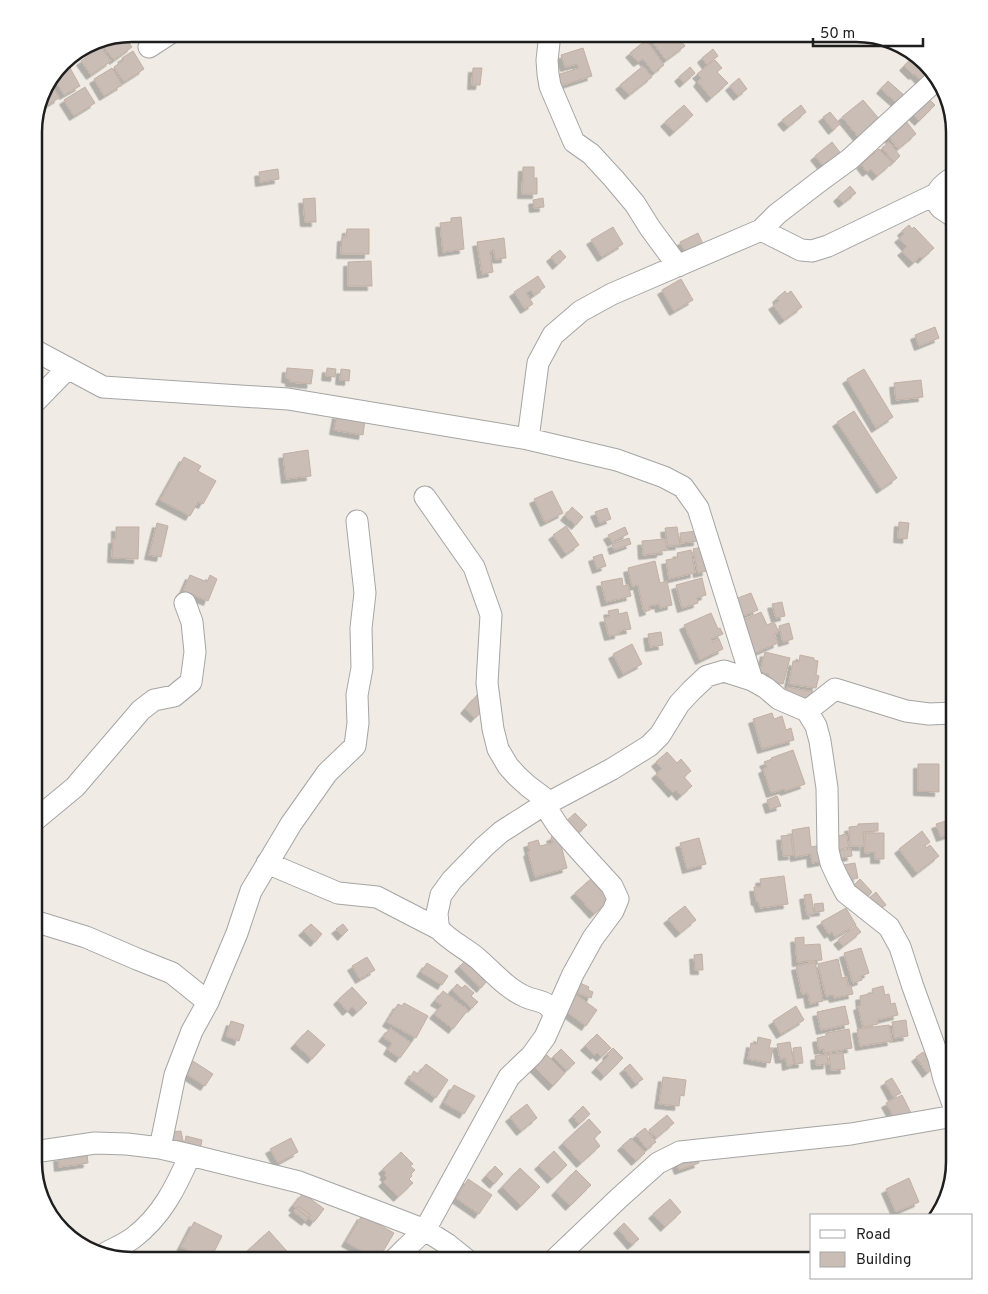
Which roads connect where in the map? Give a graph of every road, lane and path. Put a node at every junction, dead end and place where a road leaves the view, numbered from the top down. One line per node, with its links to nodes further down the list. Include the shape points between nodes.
1 (157, 42): 3 (street)
2 (549, 43): 9 (street, via 550,86 574,142 591,154 635,204)
3 (149, 47)
4 (931, 85): 8 (street, via 850,159 777,214)
5 (946, 182): 6 (street)
6 (936, 194): 7 (street, via 940,207); 8 (street, via 812,251 801,250)
7 (946, 211)
8 (761, 230): 9 (street)
9 (678, 266): 13 (street, via 612,294 582,311 553,335 538,363)
10 (43, 355): 11 (street)
11 (68, 368): 12 (street); 13 (street, via 103,387 288,399)
12 (43, 394)
13 (528, 439): 17 (street, via 617,460 683,487 698,508)
14 (425, 497): 20 (street, via 474,567 491,615 487,683 498,749 517,776 544,798)
15 (357, 521): 22 (street, via 365,593 360,628 362,668 356,695 358,723 355,746 327,773)
16 (185, 603): 21 (street, via 192,622 195,652 191,682 174,696 154,700 140,710 75,787)
17 (752, 680): 18 (street, via 778,699); 20 (street, via 724,671 707,676 679,704 660,735 649,746)
18 (807, 711): 19 (street, via 835,689 906,711); 27 (street, via 820,741 827,788 831,863 846,893 889,927 900,947)
19 (946, 713)
20 (545, 806): 24 (street, via 502,832 452,880 441,895 437,913); 26 (street, via 558,826 612,886 618,899 593,938)
21 (42, 814)
22 (267, 863): 24 (street, via 338,893 376,897); 25 (street, via 251,891)
23 (42, 924): 25 (street, via 86,937 172,972)
24 (439, 929): 26 (street, via 510,987 547,1004)
25 (208, 1002): 29 (street, via 192,1031 175,1075)
26 (554, 1014): 32 (street, via 545,1037 506,1082)
27 (946, 1085)
28 (946, 1117): 36 (street, via 851,1134 680,1152 658,1163)
29 (160, 1148): 30 (street, via 95,1143); 31 (street)
30 (42, 1151)
31 (190, 1155): 32 (street, via 299,1182); 33 (street, via 159,1214 132,1239)
32 (425, 1230): 34 (street); 35 (street)
33 (113, 1249)
34 (402, 1252)
35 (458, 1252)
36 (562, 1252)

